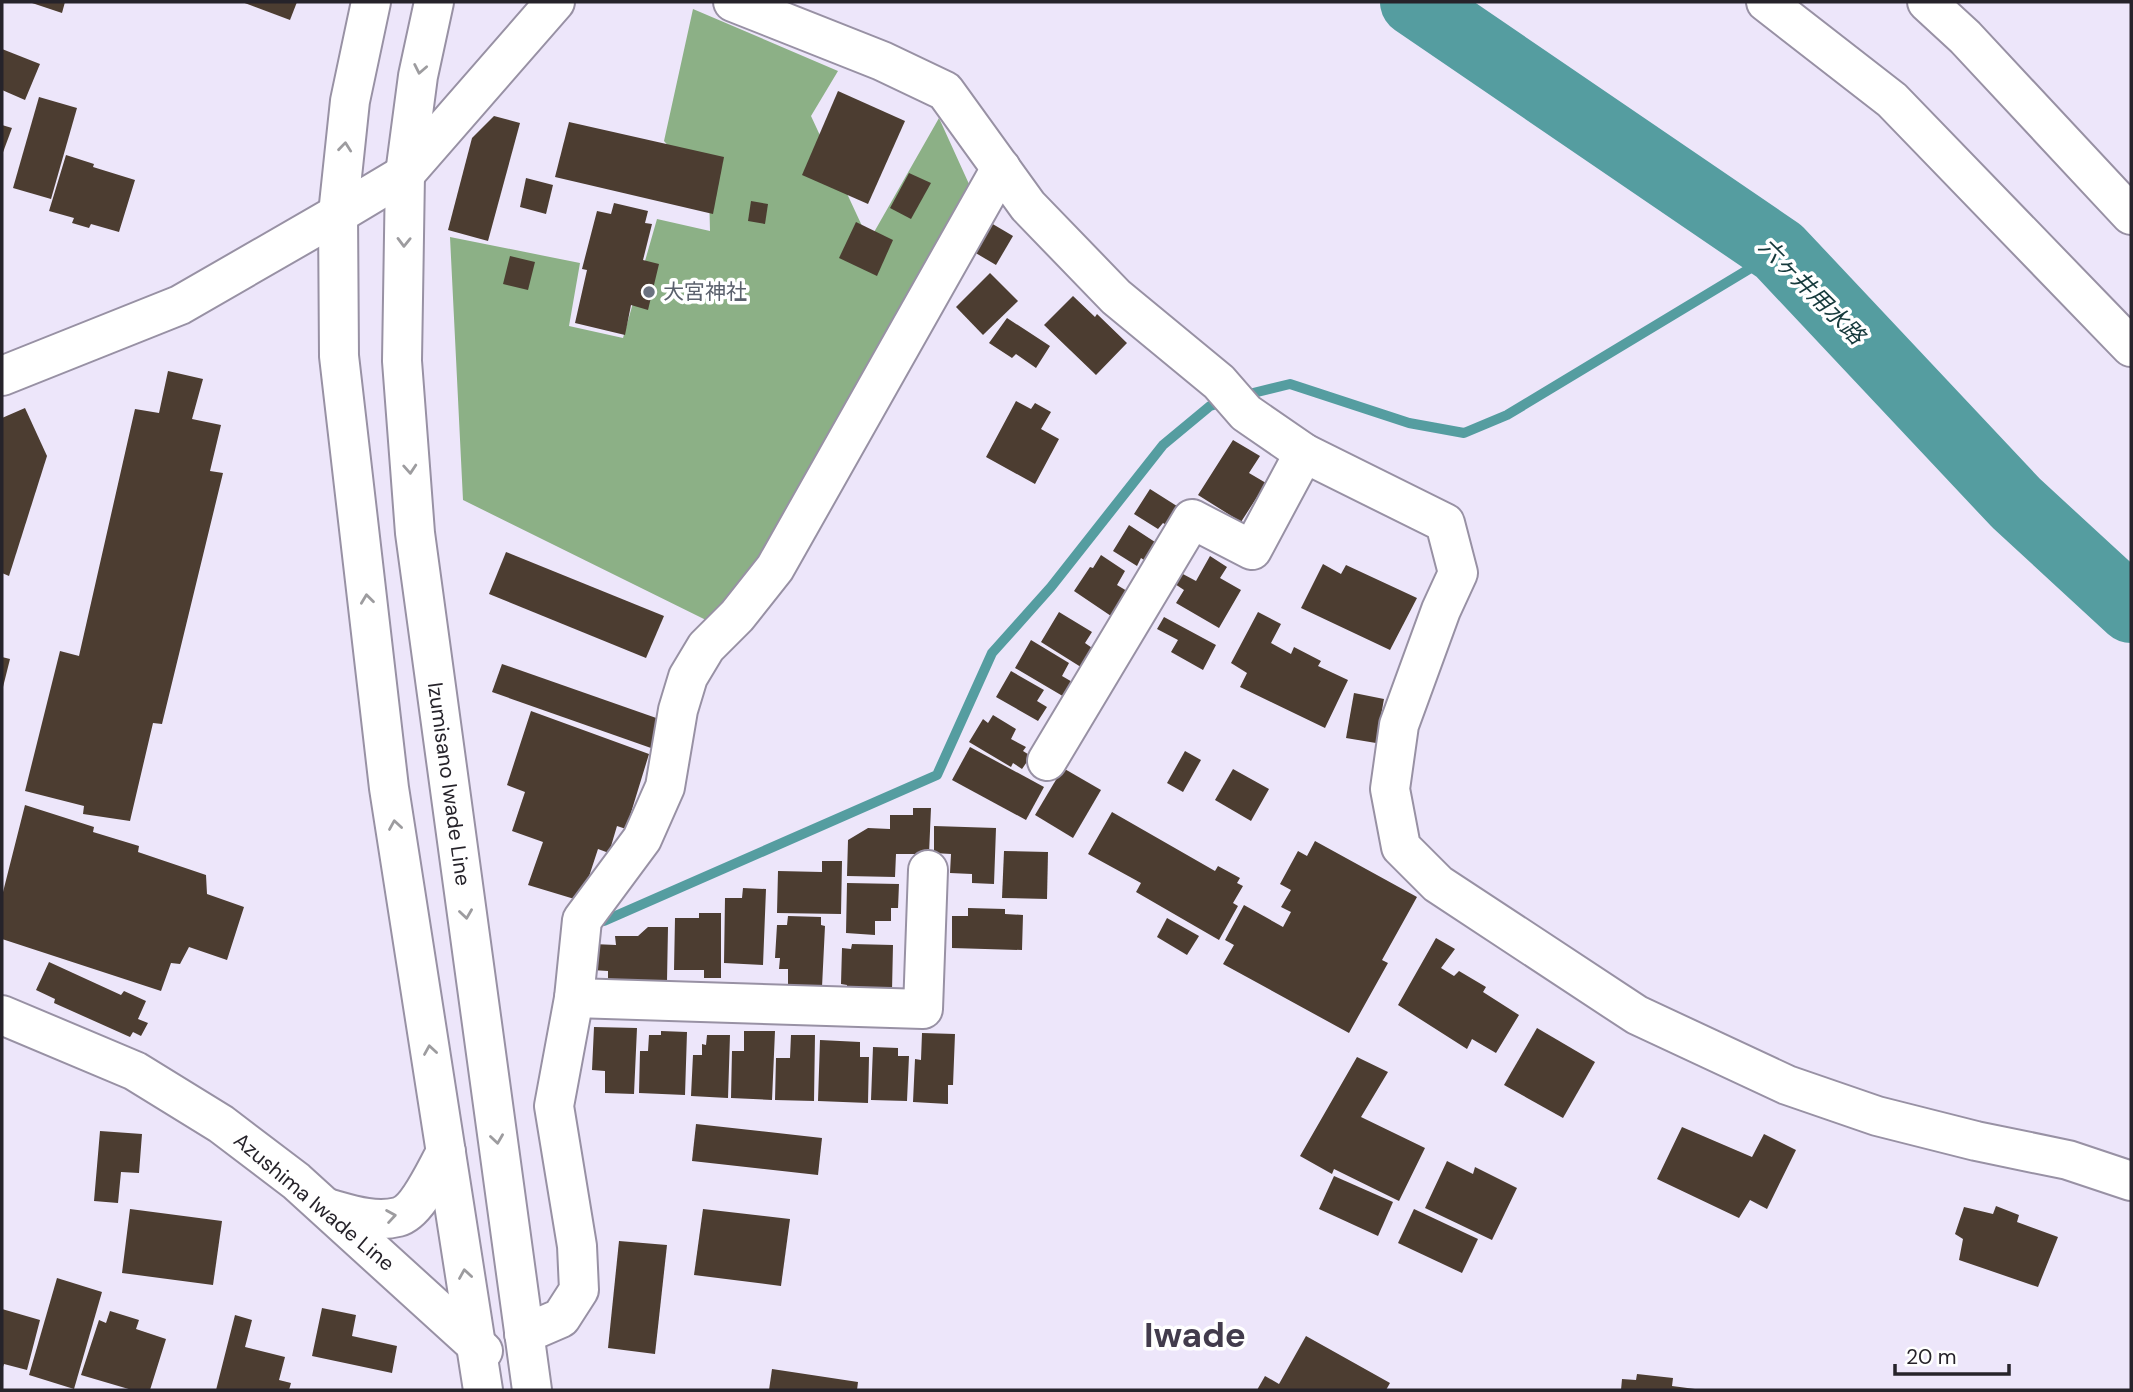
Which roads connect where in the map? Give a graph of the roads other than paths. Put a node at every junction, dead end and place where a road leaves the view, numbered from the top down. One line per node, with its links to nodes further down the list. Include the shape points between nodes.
1 (371, 2): 9 (street, one-way to 1, via 350,101)
2 (434, 2): 8 (street, Izumisano Iwade Line, one-way to 8)
3 (555, 2): 8 (street)
4 (733, 2): 7 (street, via 883,61 945,91)
5 (1766, 2): 11 (street, via 1892,100)
6 (1927, 2): 10 (street)
7 (1001, 168): 13 (street, via 1028,206 1116,296 1219,382 1246,413); 16 (street, via 775,568 706,647 688,677 665,787 642,839 582,920)
8 (405, 174): 9 (street); 21 (street, Izumisano Iwade Line, one-way to 21, via 402,360 415,533)
9 (338, 215): 12 (street, via 180,305); 18 (street, one-way to 9, via 389,788 357,514 339,356)
10 (2131, 215)
11 (2131, 347)
12 (2, 376)
13 (1304, 453): 14 (street, via 1252,550 1192,519); 19 (street, via 1445,523 1458,573 1399,725 1390,789 1401,847 1438,884 1637,1015 1787,1085 1877,1116 2068,1160)
14 (1046, 761)
15 (928, 870): 16 (street, via 923,1009)
16 (574, 998): 21 (street, via 554,1106 577,1246 579,1290 561,1318)
17 (2, 1015): 20 (street, Azushima Iwade Line, via 135,1071 221,1124)
18 (446, 1152): 20 (street, one-way to 18, via 366,1218 400,1217 421,1198); 22 (street, one-way to 18)
19 (2131, 1181)
20 (325, 1207): 22 (street, Azushima Iwade Line)
21 (524, 1334): 25 (street, Izumisano Iwade Line)
22 (476, 1344): 23 (street); 24 (street, Azushima Iwade Line)
23 (483, 1390)
24 (525, 1390)
25 (532, 1390)

